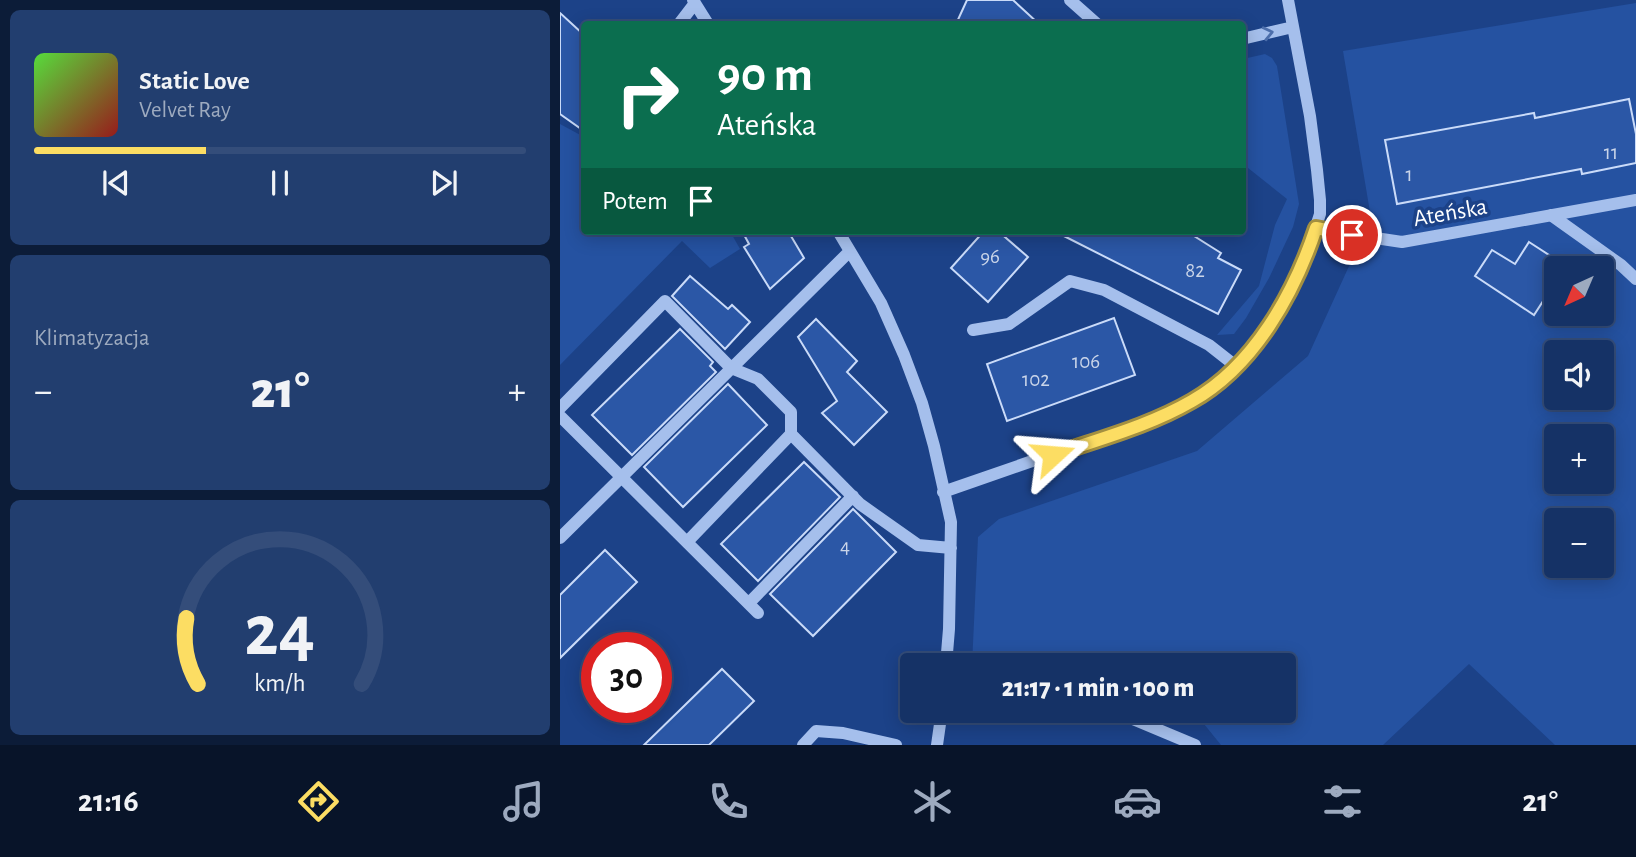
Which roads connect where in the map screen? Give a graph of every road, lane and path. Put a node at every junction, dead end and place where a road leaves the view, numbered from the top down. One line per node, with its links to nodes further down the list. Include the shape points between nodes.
1 (1070, 0): 6 (street)
2 (1288, 0): 7 (street)
3 (694, 1): 4 (street); 5 (street)
4 (681, 21)
5 (706, 21)
6 (1094, 21)
7 (1293, 27): 8 (street, one-way to 7); 11 (street, via 1317,170 1320,214)
8 (1246, 38)
9 (1636, 200): 10 (street, Ateńska)
10 (1551, 215): 11 (street, Ateńska, via 1402,242); 14 (street)
11 (1316, 228): 16 (street, via 1272,321)
12 (840, 235): 13 (street)
13 (850, 251): 17 (street); 22 (street, via 881,303 904,355 922,403)
14 (1636, 279)
15 (973, 330): 16 (street, via 1009,324 1070,281 1104,290 1209,345)
16 (1237, 367): 22 (street, via 1209,391 1165,415)
17 (731, 368): 18 (street, via 665,301); 20 (street, via 758,379 791,412); 21 (street)
18 (560, 408)
19 (560, 416): 21 (street)
20 (791, 434): 23 (street); 25 (street)
21 (621, 478): 24 (street); 25 (street)
22 (943, 492): 26 (street, via 951,522)
23 (853, 496): 25 (street, via 753,608); 26 (street, via 918,545)
24 (560, 538)
25 (687, 542)
26 (951, 548): 27 (street)
27 (947, 653)
28 (940, 723): 33 (street)
29 (1138, 723): 30 (street)
30 (1174, 742): 34 (street)
31 (803, 745): 32 (street, via 816,732)
32 (896, 745)
33 (937, 745)
34 (1195, 745)

